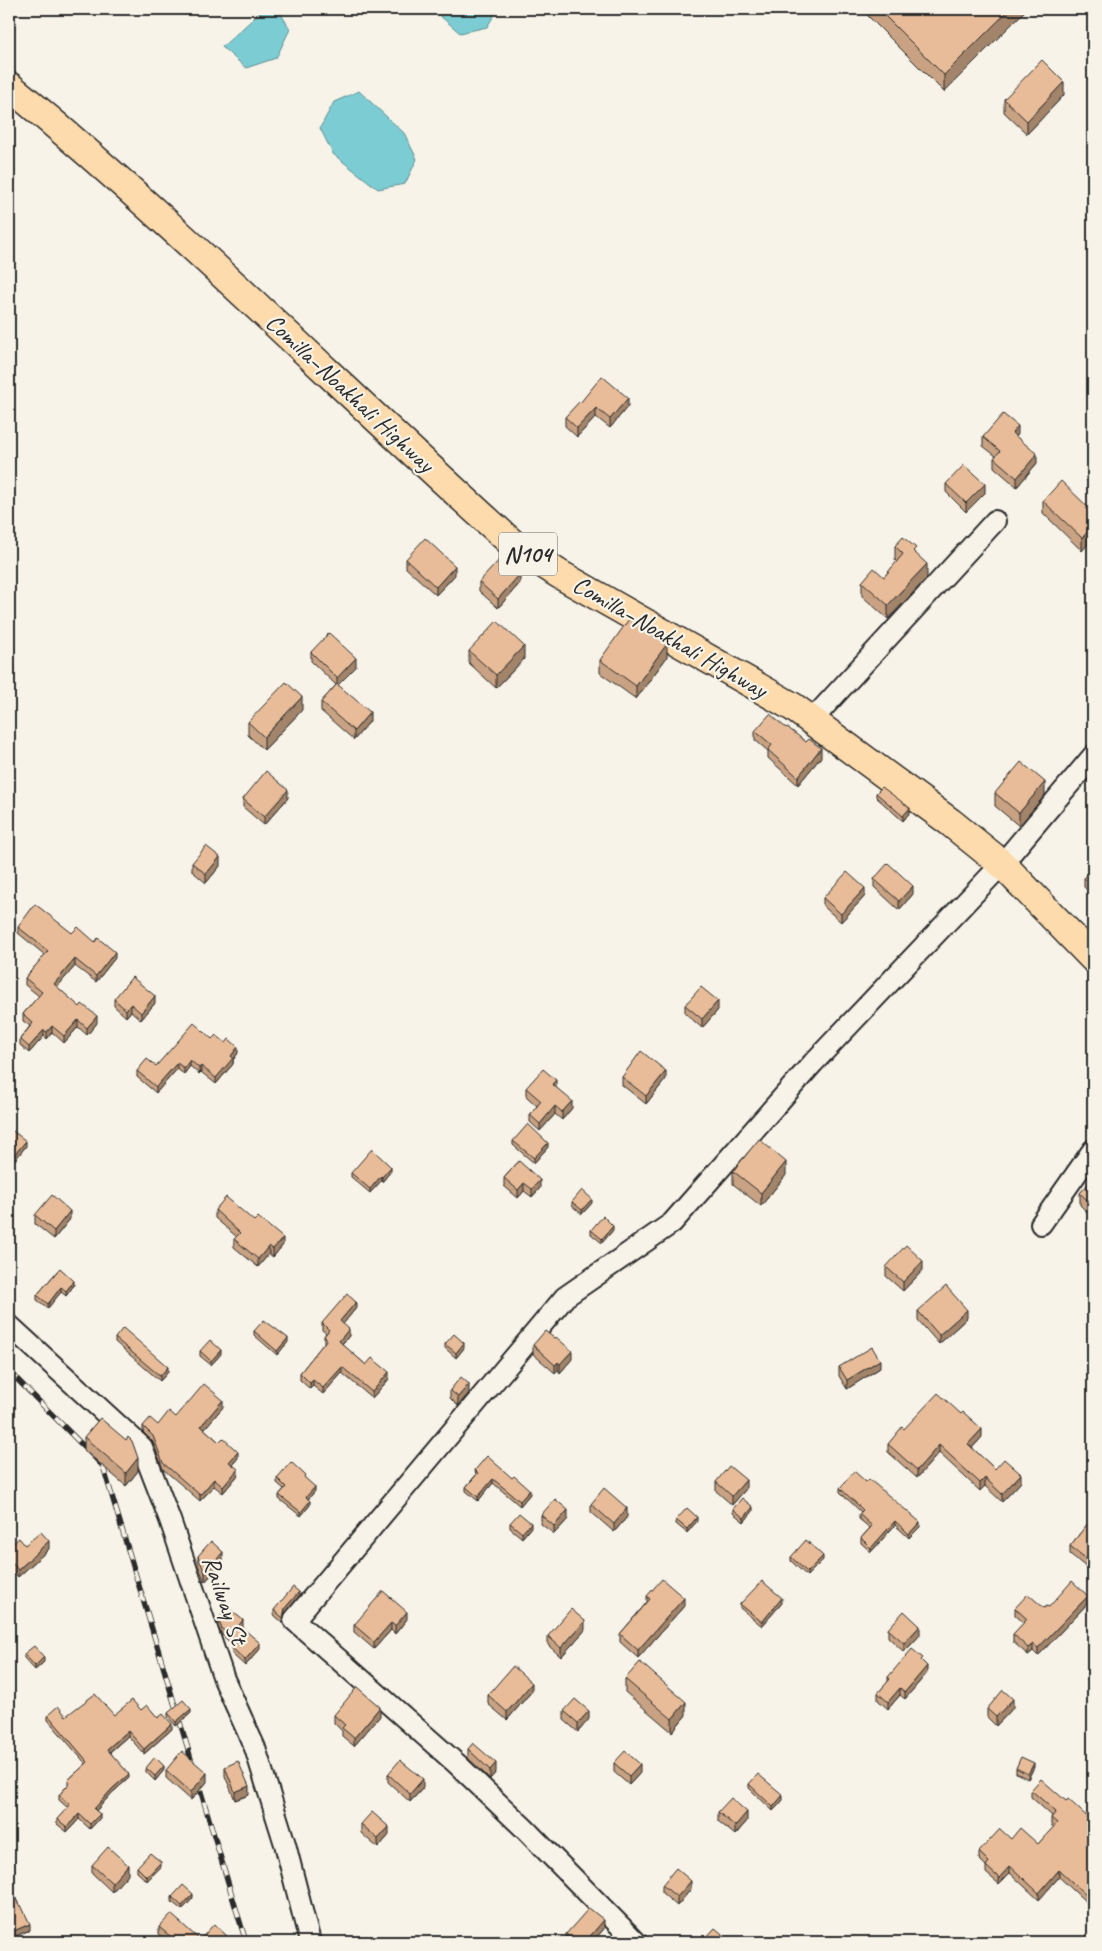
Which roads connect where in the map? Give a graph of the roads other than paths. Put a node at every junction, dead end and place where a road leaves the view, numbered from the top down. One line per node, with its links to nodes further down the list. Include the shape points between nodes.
1 (9, 86): 3 (highway, Comilla–Noakhali Highway / N104, via 154,211 512,544)
2 (996, 521): 3 (street)
3 (811, 721): 5 (highway, Comilla–Noakhali Highway / N104)
4 (1093, 756): 5 (street)
5 (1002, 864): 6 (highway, Comilla–Noakhali Highway / N104); 11 (street, via 813,1063 672,1223 564,1297 294,1620 457,1764)
6 (1093, 958)
7 (1093, 1150): 8 (street)
8 (1041, 1224)
9 (9, 1325): 10 (street, Railway St, via 142,1447 224,1679 255,1748 285,1844)
10 (310, 1942)
11 (636, 1942)

